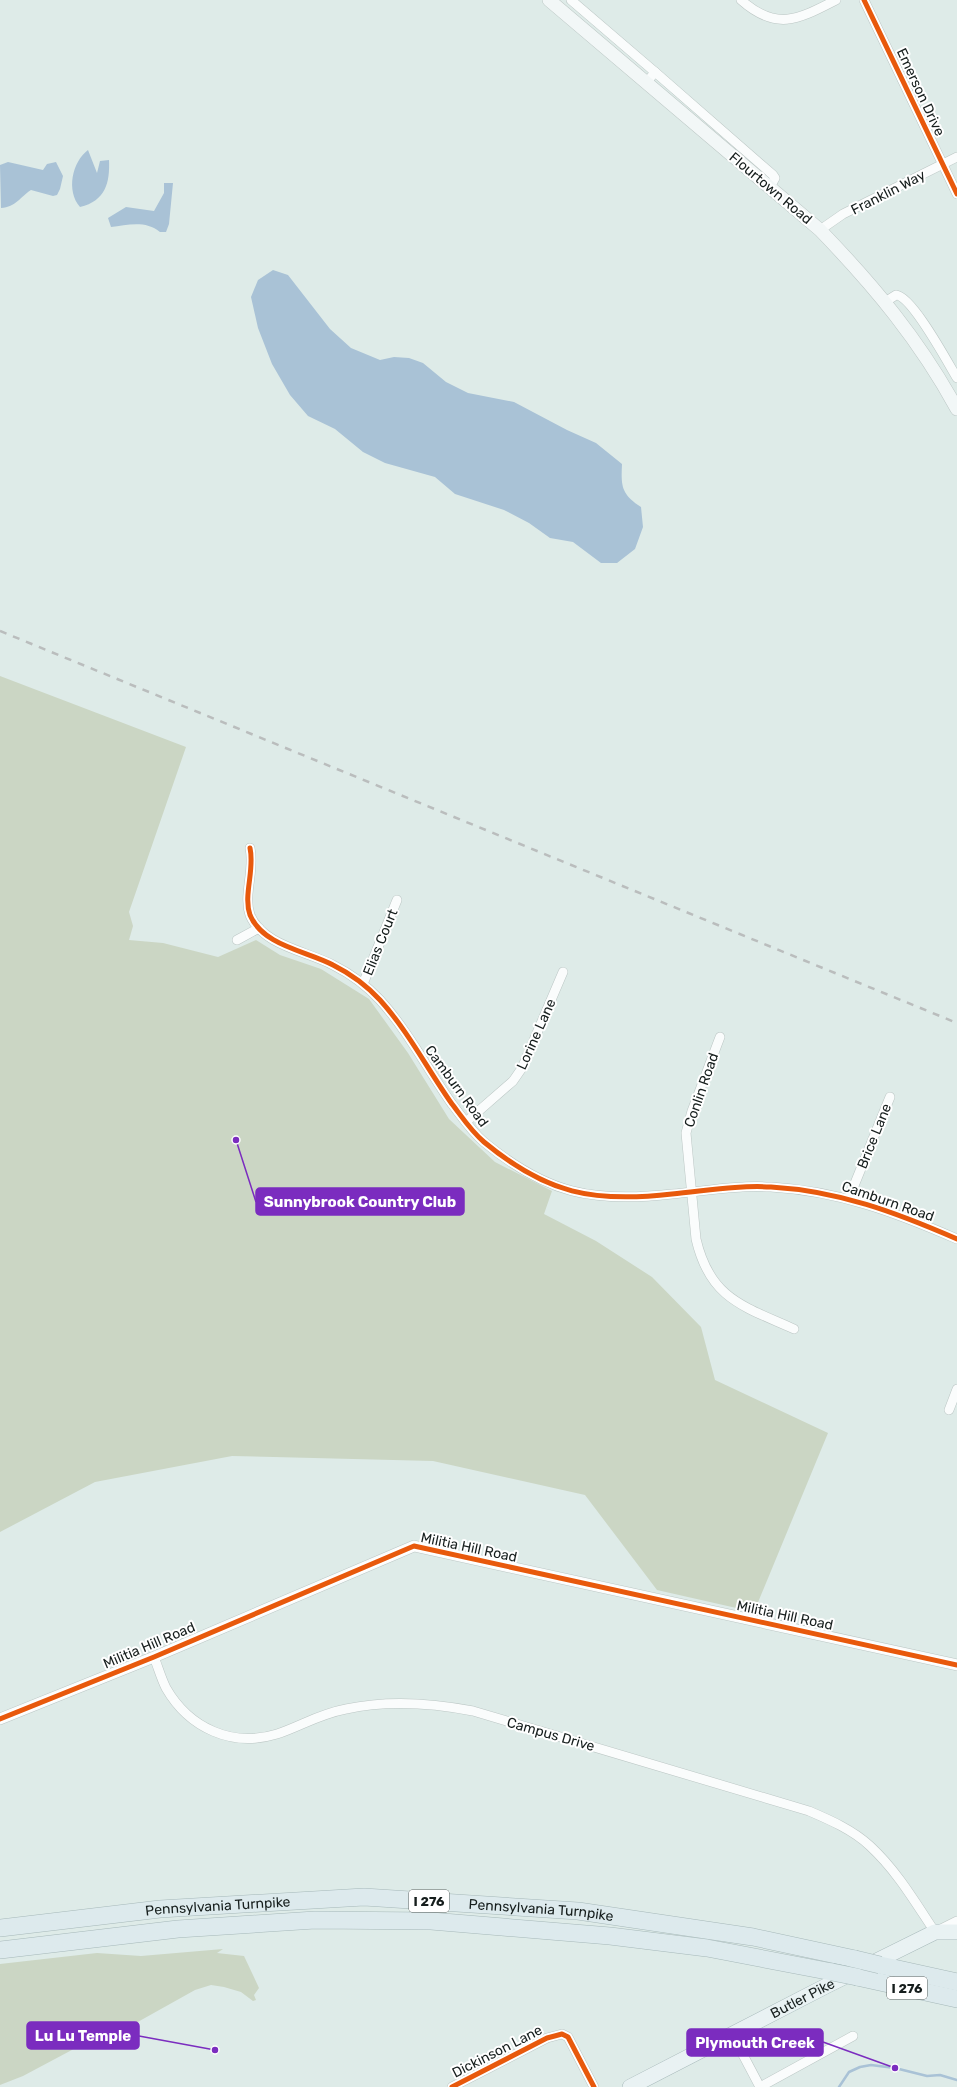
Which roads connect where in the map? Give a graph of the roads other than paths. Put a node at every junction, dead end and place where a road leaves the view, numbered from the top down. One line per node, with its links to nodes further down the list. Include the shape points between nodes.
1 (549, 0): 6 (main road, Flourtown Road)
2 (571, 0): 6 (street)
3 (741, 0): 4 (street, via 766,16 790,19 805,16)
4 (836, 0)
5 (864, 0): 8 (street, Emerson Drive)
6 (651, 77): 10 (main road, Flourtown Road)
7 (957, 157): 8 (street, Franklin Way)
8 (942, 164): 9 (street, Emerson Drive); 10 (street, Franklin Way, via 843,214)
9 (957, 194)
10 (820, 230): 11 (main road, Flourtown Road, via 855,266)
11 (884, 302): 12 (street, via 896,295 903,298 927,328); 13 (main road, Flourtown Road, via 928,358)
12 (957, 378)
13 (957, 409)
14 (250, 848): 16 (street, Camburn Road, via 252,866 248,908)
15 (397, 900): 19 (street, Elias Court)
16 (259, 928): 17 (street); 19 (street, Camburn Road, via 278,942 336,966)
17 (237, 940)
18 (563, 972): 22 (street, Lorine Lane, via 522,1068 513,1081)
19 (363, 984): 22 (street, Camburn Road, via 394,1016)
20 (720, 1037): 23 (street, Conlin Road, via 686,1133)
21 (890, 1097): 24 (street, Brice Lane)
22 (466, 1122): 23 (street, Camburn Road, via 481,1139 523,1171 570,1190 618,1199)
23 (691, 1192): 24 (street, Camburn Road, via 769,1187 814,1191); 26 (street, Conlin Road, via 697,1245 711,1280 733,1300)
24 (849, 1198): 25 (street, Camburn Road, via 896,1213)
25 (957, 1239)
26 (794, 1329)
27 (957, 1389): 28 (street)
28 (948, 1410)
29 (154, 1657): 30 (street, Militia Hill Road, via 414,1546); 31 (street, Militia Hill Road); 34 (street, Campus Drive, via 166,1687 183,1711 201,1726 229,1737 265,1737 326,1714 361,1706 403,1704 454,1708 473,1711 809,1811 846,1829 869,1845 892,1869)
30 (957, 1665)
31 (0, 1719)
32 (957, 1921): 34 (street)
33 (0, 1928): 37 (highway, Pennsylvania Turnpike / I 276, bridge, via 160,1909 364,1897 578,1911 753,1937)
34 (935, 1932): 35 (main road, Butler Pike); 39 (main road, Butler Pike)
35 (957, 1932)
36 (0, 1950): 38 (highway, Pennsylvania Turnpike / I 276, bridge, via 178,1929 315,1920 431,1921 610,1936 707,1948)
37 (957, 1982)
38 (957, 1999)
39 (732, 2034): 43 (main road, Butler Pike); 44 (street)
40 (853, 2036): 44 (street)
41 (452, 2087): 42 (street, Dickinson Lane, via 547,2038 562,2034 568,2037)
42 (594, 2087)
43 (630, 2087)
44 (760, 2087)

